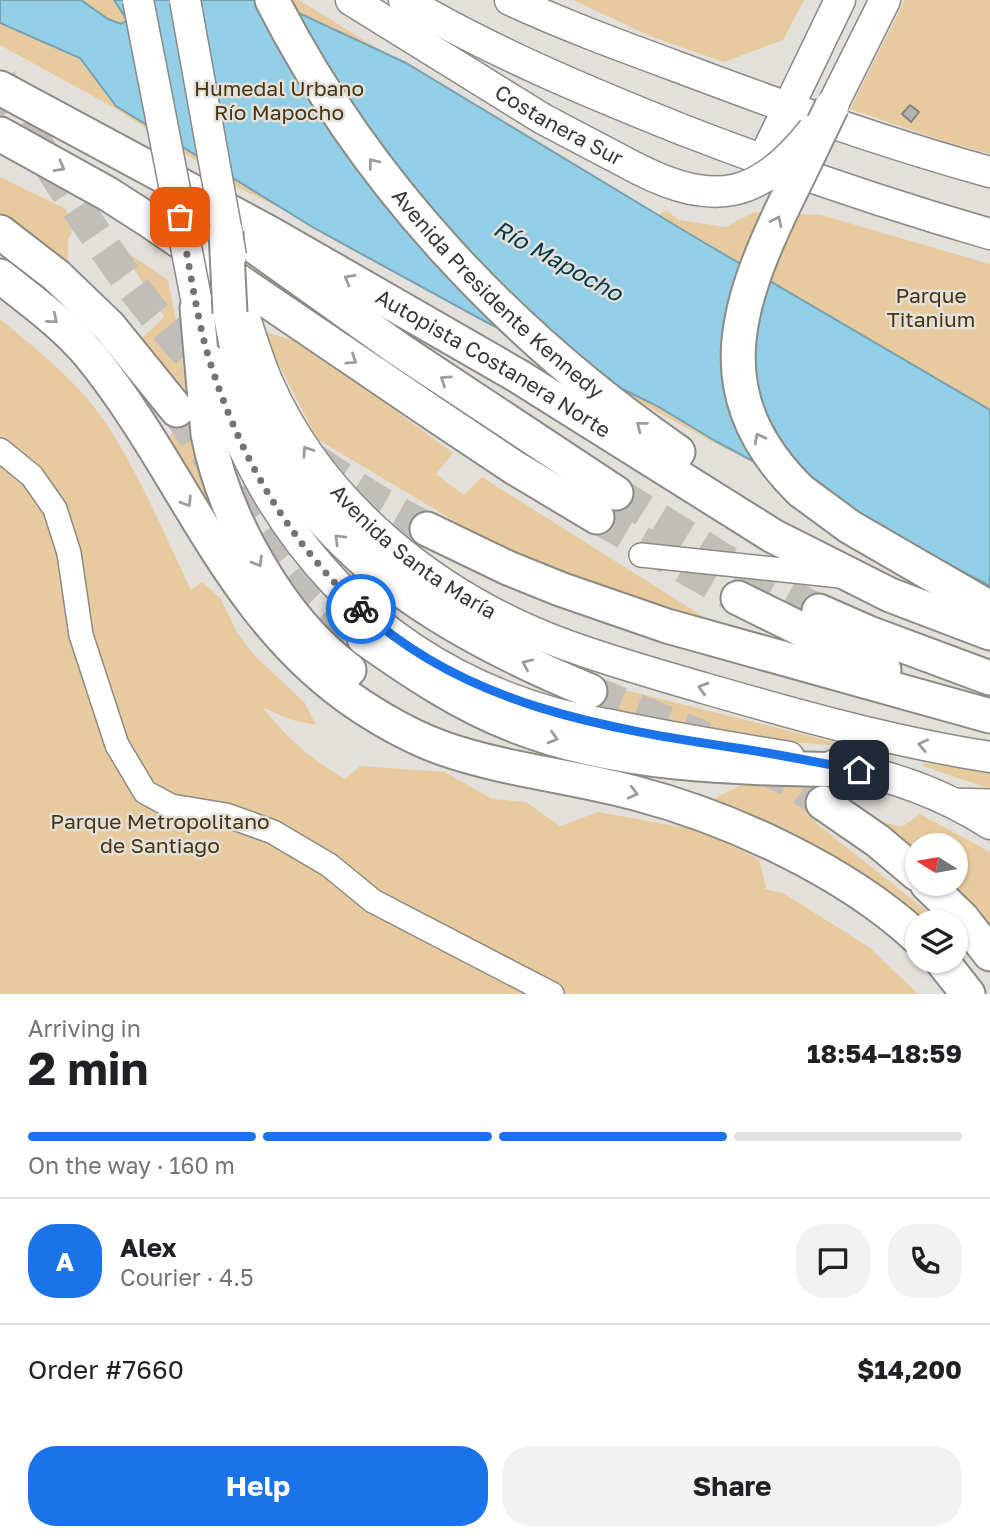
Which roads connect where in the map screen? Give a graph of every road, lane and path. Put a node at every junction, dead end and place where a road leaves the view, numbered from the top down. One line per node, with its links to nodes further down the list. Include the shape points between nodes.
1 (138, 0): 20 (main road, bridge)
2 (185, 0): 17 (main road, bridge)
3 (272, 0): 29 (highway, Avenida Presidente Kennedy, one-way to 3, via 824,544 709,474 649,432 506,313 460,268 355,140)
4 (351, 0): 10 (main road, Costanera Sur, bridge, via 543,119 638,169 692,190 739,190 781,167)
5 (404, 0): 13 (main road, Costanera Sur, via 550,74)
6 (510, 0): 11 (main road)
7 (840, 0): 11 (main road)
8 (885, 0): 10 (main road, Costanera Sur)
9 (0, 88): 14 (highway, Autopista Costanera Norte)
10 (838, 95): 29 (highway, one-way to 10, bridge, via 801,491 771,458 752,424 738,373 745,299)
11 (787, 108): 13 (main road); 15 (main road)
12 (0, 134): 14 (highway, one-way to 14, via 147,219 460,432 606,505)
13 (762, 160): 18 (main road, Costanera Sur)
14 (153, 169): 26 (highway, Autopista Costanera Norte, one-way to 14, via 736,514 508,370)
15 (990, 172)
16 (0, 232): 22 (highway, via 57,276 109,326)
17 (226, 232): 21 (highway, bridge)
18 (990, 234)
19 (0, 276): 36 (highway, one-way to 36, via 87,352 129,408 253,603 276,633 330,684 391,724 443,748)
20 (197, 303): 35 (main road, via 206,350 230,420 274,504 320,567 391,634 457,675 555,714); 36 (highway, one-way to 36, via 212,453 240,531 280,595 328,652 392,701 476,746)
21 (238, 316): 32 (highway, one-way to 21, via 447,622 386,580 332,532 292,481 258,421 246,387); 34 (main road, Avenida Santa María, one-way to 21, via 802,717 609,660 533,631 466,598 377,531 316,464 269,384)
22 (177, 410)
23 (0, 450): 46 (street, via 32,476 55,509 69,553 81,635 117,745 145,792 171,806 226,814 273,832 329,865 373,901)
24 (427, 529): 33 (highway, via 508,568 667,626)
25 (640, 555): 26 (street)
26 (850, 576): 29 (highway, Autopista Costanera Norte, via 900,599)
27 (738, 598): 33 (highway, via 883,670)
28 (819, 611): 31 (highway)
29 (984, 622)
30 (364, 638): 35 (highway, one-way to 35, via 459,700 516,726 582,747 734,766)
31 (990, 678)
32 (590, 691)
33 (990, 715)
34 (990, 757)
35 (859, 770): 37 (main road)
36 (566, 777): 43 (highway, one-way to 43, via 670,803 773,845 812,864)
37 (950, 800): 38 (street); 40 (main road)
38 (990, 801)
39 (823, 803): 41 (highway)
40 (990, 824)
41 (905, 864)
42 (939, 896): 44 (highway)
43 (905, 927)
44 (990, 954)
45 (951, 973): 47 (highway)
46 (552, 994)
47 (968, 994)

